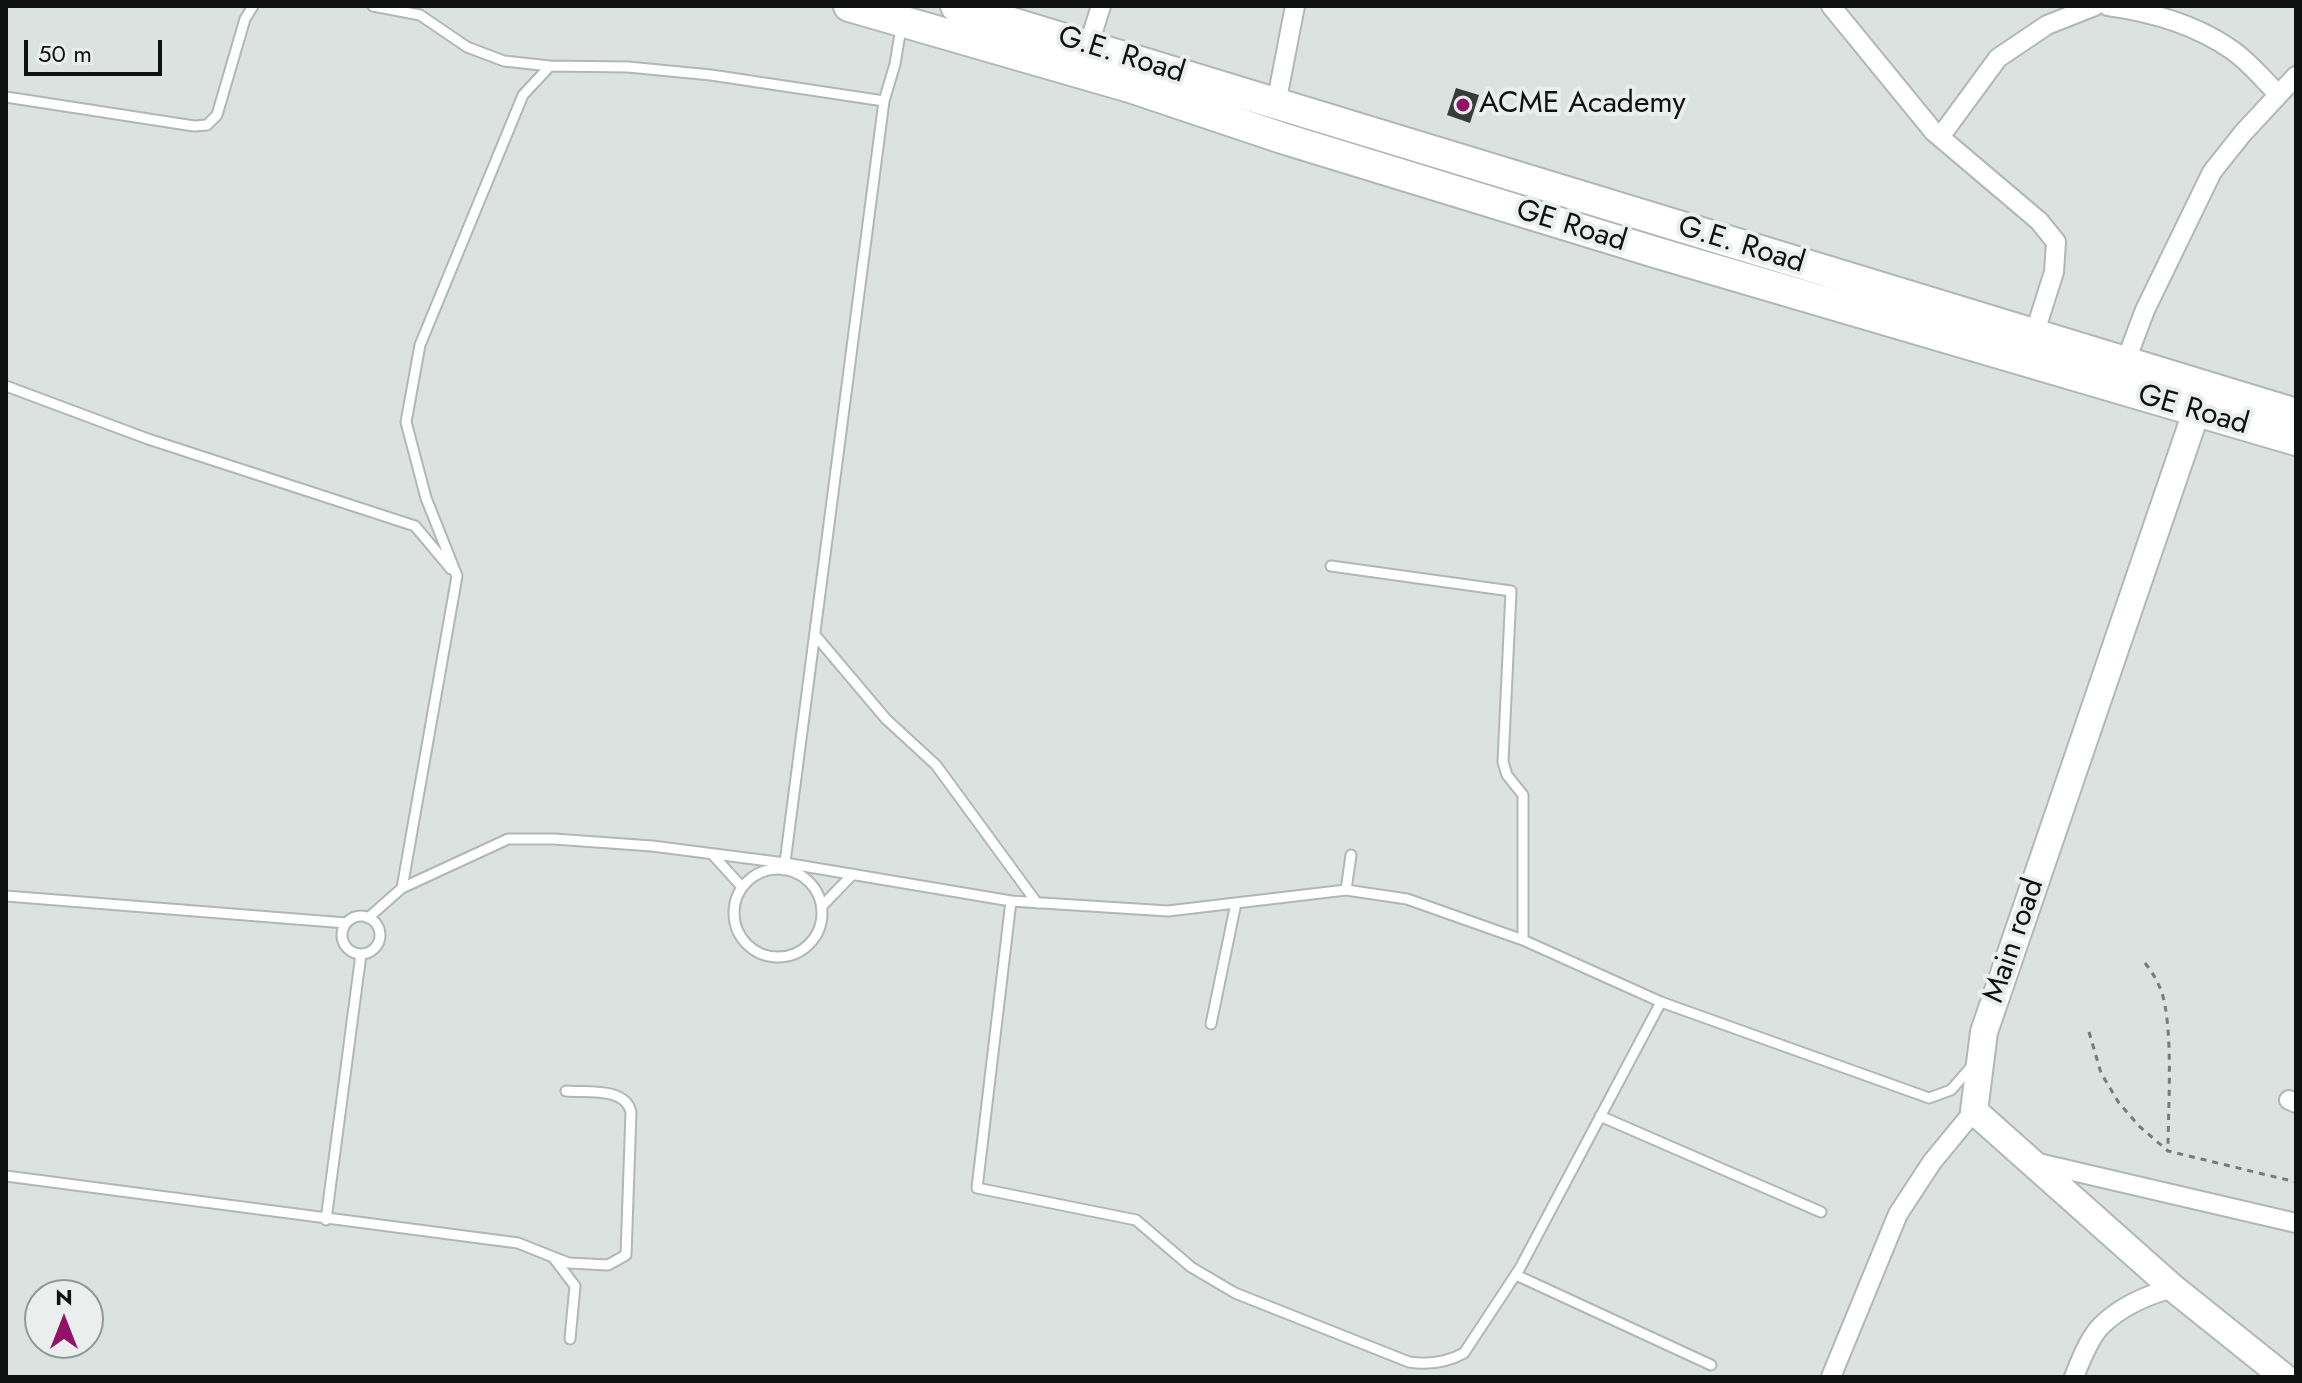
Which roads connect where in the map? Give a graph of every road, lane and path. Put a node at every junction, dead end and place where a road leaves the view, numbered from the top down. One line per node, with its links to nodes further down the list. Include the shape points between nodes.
1 (253, 6): 16 (lane, via 217,115 207,125)
2 (373, 6): 13 (lane, via 420,15 467,47 504,61)
3 (849, 6): 11 (main road, GE Road)
4 (956, 6): 12 (main road, G.E. Road)
5 (1101, 6): 12 (street)
6 (1295, 6): 18 (street)
7 (1831, 6): 19 (street)
8 (2095, 6): 19 (street, via 2047,25 1998,58)
9 (2108, 6): 15 (street, via 2153,13 2199,31 2233,50)
10 (939, 18): 11 (main road, GE Road); 23 (main road, GE Road, via 1658,253)
11 (903, 20): 17 (lane)
12 (1088, 47): 18 (main road, G.E. Road)
13 (550, 66): 17 (lane, via 711,75); 27 (lane, via 523,95 420,345 408,407 406,422 426,498)
14 (2296, 76): 15 (street)
15 (2278, 94): 21 (street, via 2212,172)
16 (6, 97)
17 (884, 101): 28 (lane)
18 (1276, 104): 20 (main road, G.E. Road)
19 (1940, 137): 20 (street, via 2039,221 2056,242 2054,272)
20 (2034, 335): 21 (main road, G.E. Road)
21 (2125, 363): 23 (main road, G.E. Road)
22 (6, 386): 27 (lane, via 163,445 415,526)
23 (2200, 400): 24 (main road, G.E. Road); 25 (main road, GE Road); 49 (street, Main road, via 1984,1032)
24 (2296, 414)
25 (2296, 440)
26 (1331, 566): 43 (lane, via 1511,591 1503,762 1523,795)
27 (457, 576): 34 (lane)
28 (815, 635): 31 (lane); 38 (lane, via 886,719 936,765)
29 (712, 854): 31 (lane); 33 (lane); 34 (lane, via 508,839)
30 (1351, 855): 35 (lane)
31 (784, 866): 32 (lane); 33 (lane, via 752,877); 40 (lane, via 807,879)
32 (853, 874): 37 (lane); 40 (lane)
33 (742, 887): 40 (lane, via 735,927 763,955 779,958 807,947 817,935)
34 (402, 888): 41 (lane)
35 (1346, 890): 39 (lane); 43 (lane, via 1407,899)
36 (6, 896): 42 (lane)
37 (1011, 901): 38 (lane); 61 (lane, via 977,1188 1136,1220 1191,1267 1235,1293 1409,1362 1428,1364 1464,1353)
38 (1037, 903): 39 (lane, via 1168,911)
39 (1236, 903): 47 (lane)
40 (822, 906)
41 (368, 918): 42 (lane); 44 (lane, via 379,939)
42 (346, 923): 44 (lane, via 343,941 350,951)
43 (1523, 940): 46 (lane)
44 (361, 954): 58 (lane)
45 (2145, 963): 53 (path, via 2162,993)
46 (1661, 1002): 49 (lane, via 1929,1098 1951,1090); 52 (lane)
47 (1211, 1024)
48 (2089, 1032): 53 (path, via 2101,1073 2119,1103)
49 (1981, 1055): 51 (street, Main road)
50 (566, 1091): 60 (lane, via 613,1095 629,1104 626,1255 608,1265)
51 (1974, 1111): 54 (street); 65 (street, via 1898,1214)
52 (1600, 1116): 57 (lane); 61 (lane)
53 (2168, 1151): 56 (path)
54 (2028, 1160): 59 (street); 62 (street)
55 (6, 1176): 58 (lane)
56 (2296, 1182)
57 (1821, 1212)
58 (326, 1220): 60 (lane, via 518,1243)
59 (2296, 1223)
60 (553, 1257): 63 (lane, via 575,1286)
61 (1516, 1275): 64 (lane)
62 (2173, 1288): 66 (street, via 2131,1304 2099,1328); 67 (street)
63 (570, 1339)
64 (1711, 1365)
65 (1831, 1377)
66 (2074, 1377)
67 (2284, 1377)

